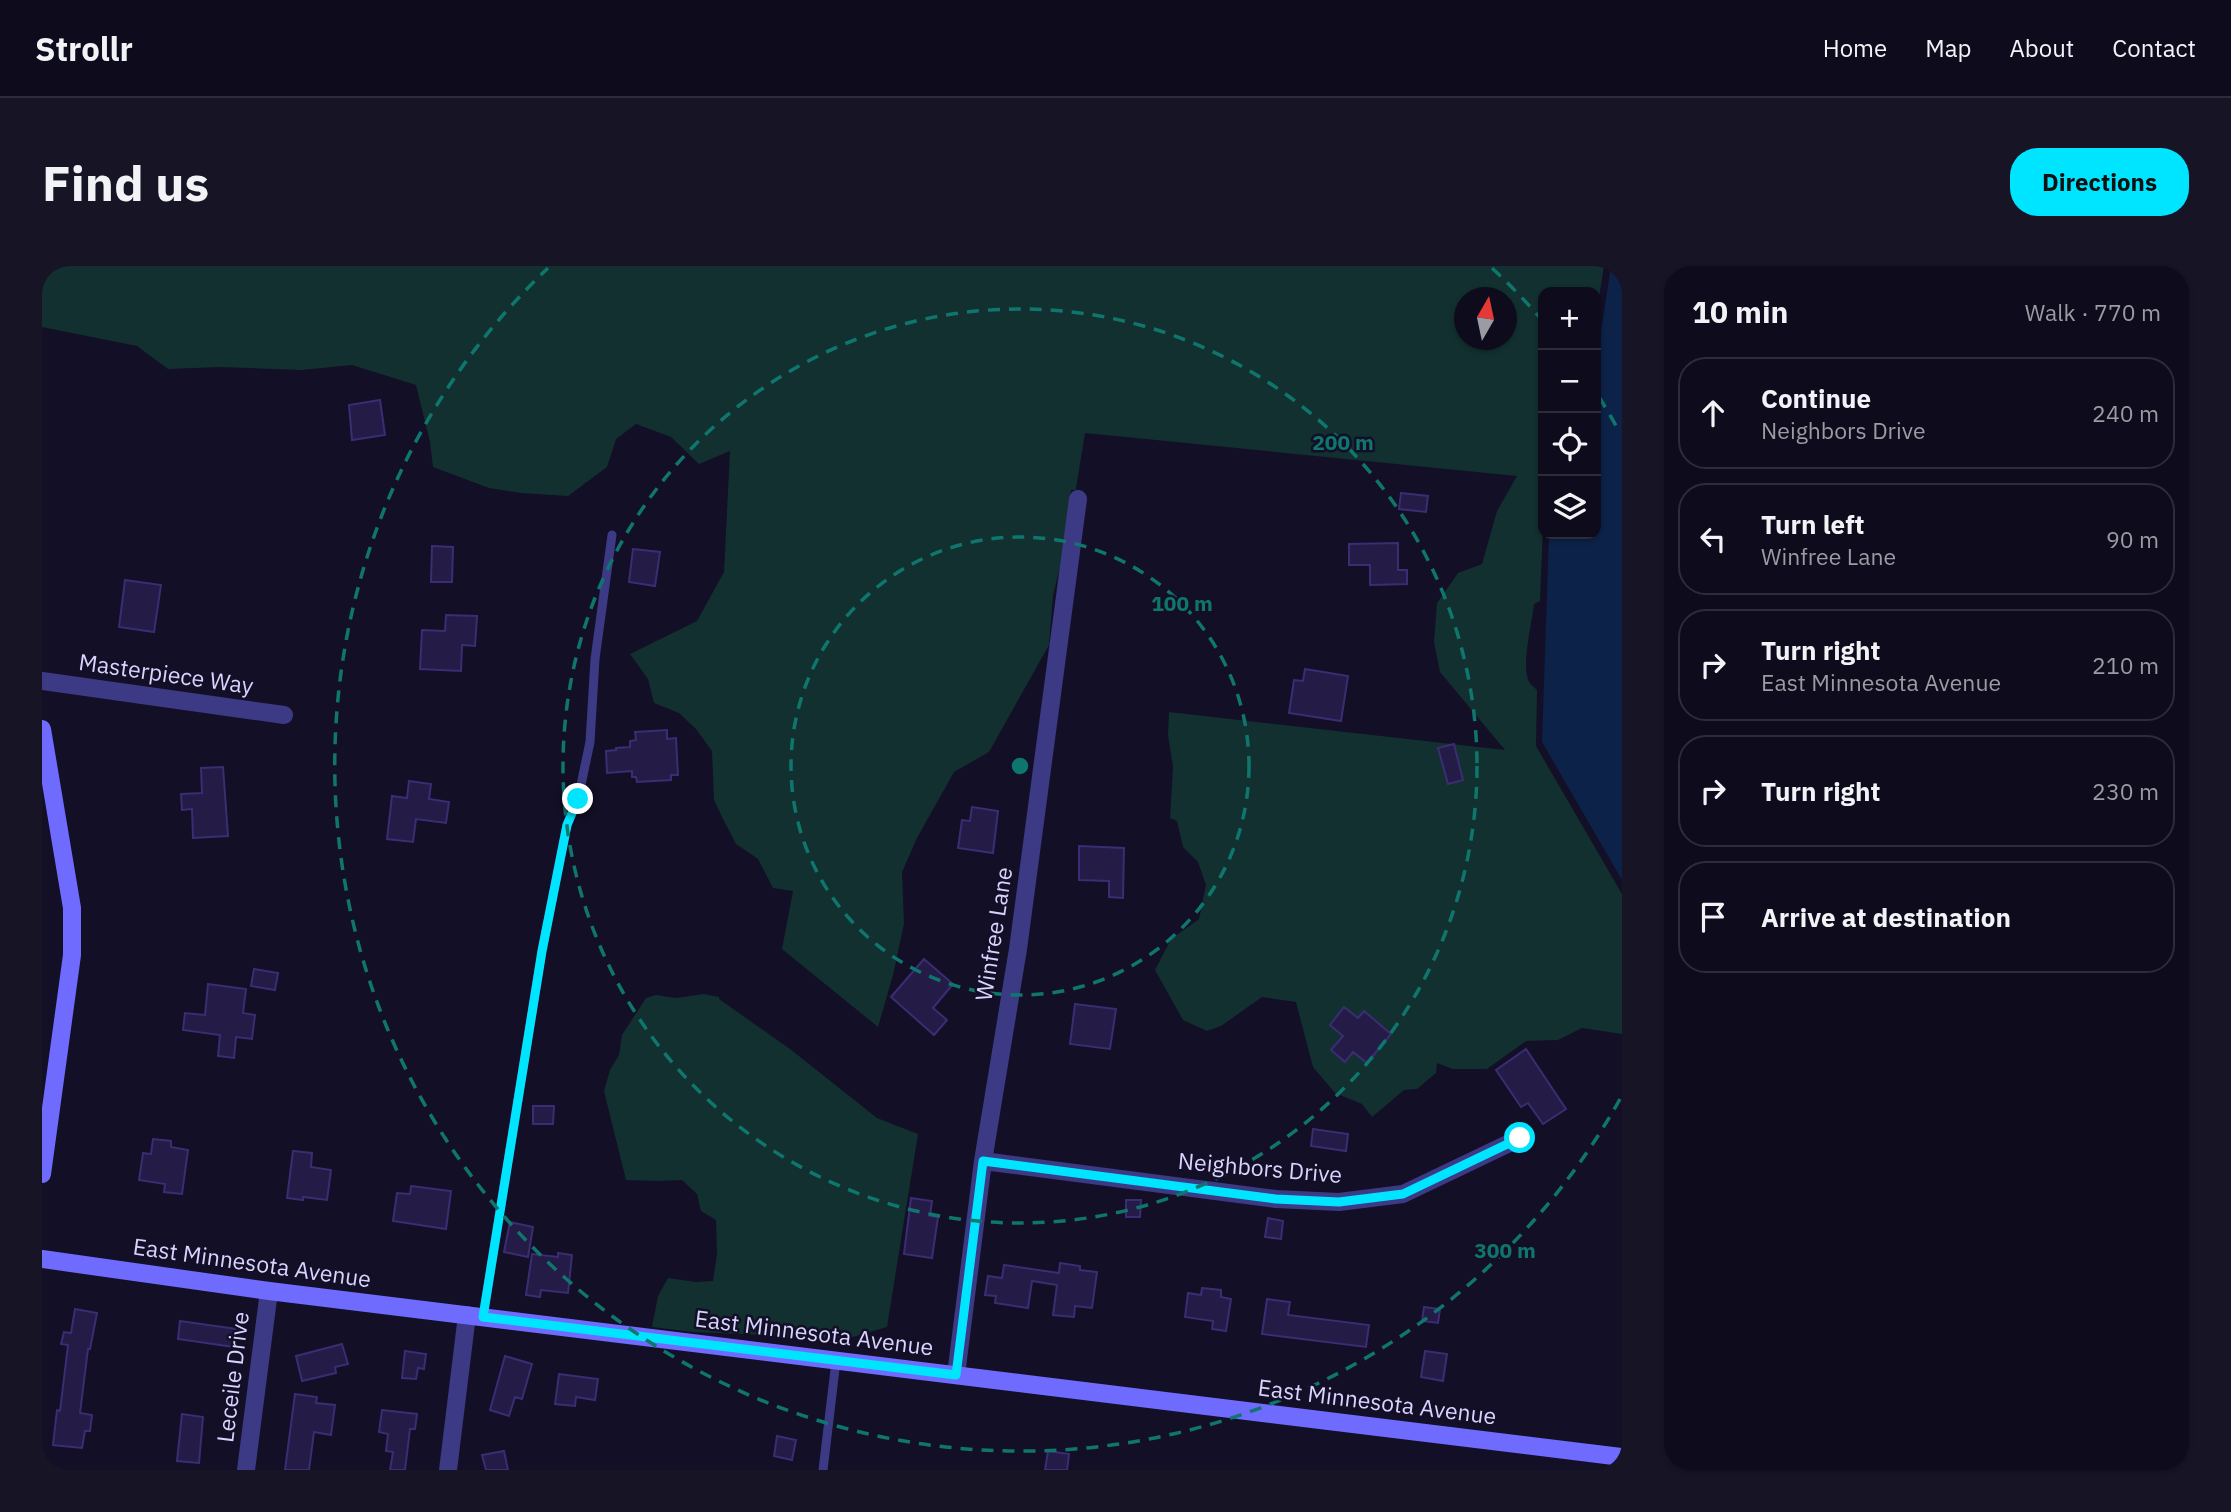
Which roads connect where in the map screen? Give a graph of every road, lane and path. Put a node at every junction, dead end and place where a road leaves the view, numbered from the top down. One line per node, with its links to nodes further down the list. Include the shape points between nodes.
1 (1078, 499): 7 (street, Winfree Lane, via 1020,935)
2 (612, 535): 11 (lane, via 595,659 590,742 578,799 567,825)
3 (42, 681): 4 (street, Masterpiece Way)
4 (284, 715)
5 (42, 729): 8 (street, via 72,908 72,955)
6 (1520, 1138): 7 (street, Neighbors Drive, via 1403,1194 1339,1202 1276,1199)
7 (983, 1161): 13 (street, Winfree Lane)
8 (42, 1174)
9 (42, 1259): 10 (street, East Minnesota Avenue)
10 (269, 1291): 11 (street, East Minnesota Avenue); 15 (street, Leceile Drive)
11 (475, 1316): 12 (street, East Minnesota Avenue); 16 (street)
12 (836, 1361): 13 (street, East Minnesota Avenue); 17 (lane)
13 (956, 1375): 14 (street, East Minnesota Avenue)
14 (1622, 1457)
15 (246, 1470)
16 (448, 1470)
17 (823, 1470)

